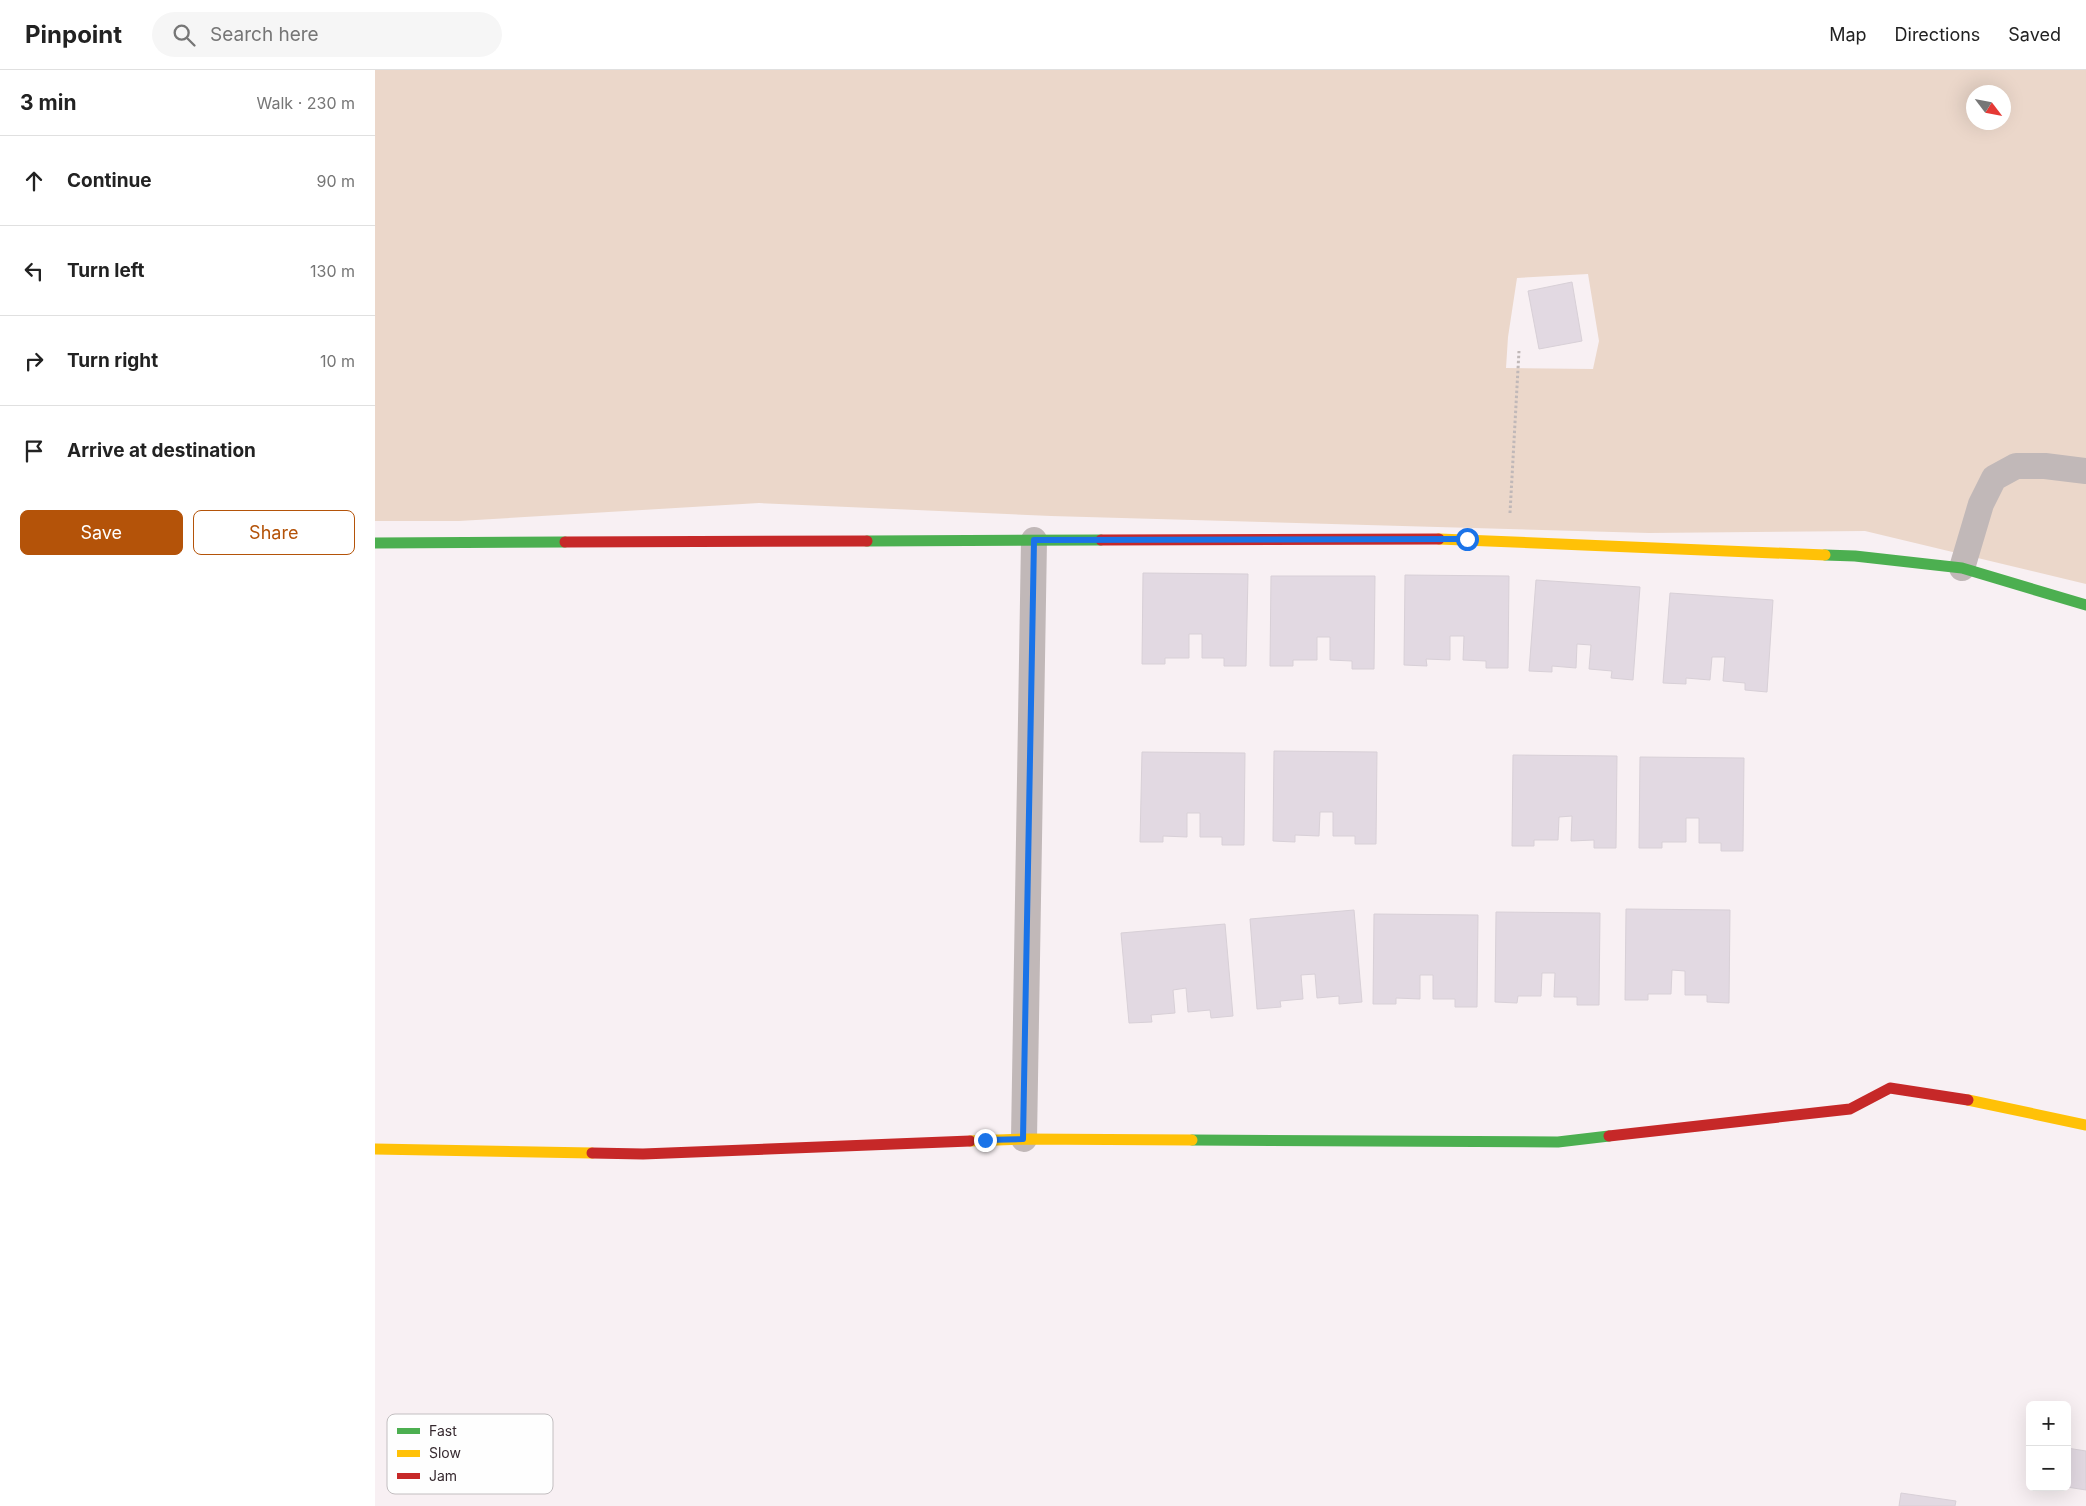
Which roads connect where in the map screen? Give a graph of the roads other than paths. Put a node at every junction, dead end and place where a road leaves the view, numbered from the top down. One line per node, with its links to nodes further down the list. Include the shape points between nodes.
1 (2086, 471): 4 (street, via 2016,466 1994,478 1981,504)
2 (1034, 540): 3 (street); 4 (street, via 1467,539 1855,556); 7 (street)
3 (375, 543)
4 (1962, 568): 5 (street)
5 (2086, 604)
6 (2086, 1125): 7 (street, via 1955,1097 1890,1088 1849,1109 1558,1142)
7 (1023, 1139): 8 (street, via 643,1154)
8 (375, 1149)

